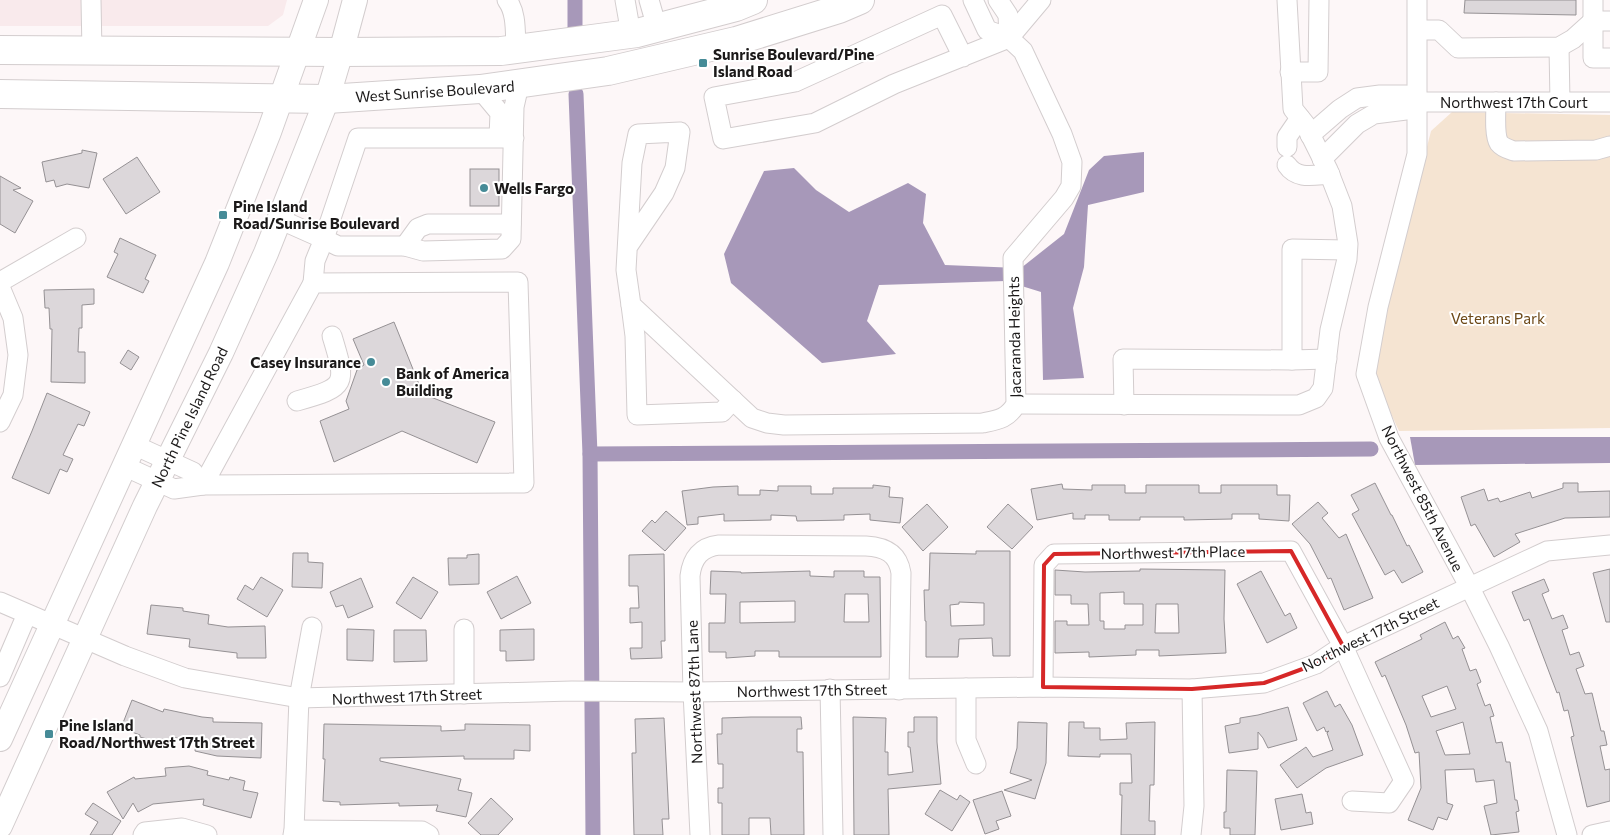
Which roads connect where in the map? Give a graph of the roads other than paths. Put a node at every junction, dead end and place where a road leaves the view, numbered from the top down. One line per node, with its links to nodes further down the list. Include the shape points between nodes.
1 (91, 0): 24 (street)
2 (316, 0): 25 (main road)
3 (355, 0): 26 (main road, North Pine Island Road)
4 (507, 0): 22 (street)
5 (625, 0): 19 (street)
6 (649, 0): 17 (street)
7 (754, 0): 17 (highway)
8 (860, 0): 30 (highway, West Sunrise Boulevard, via 839,10 736,41 608,71)
9 (973, 0): 20 (street, Jacaranda Heights, via 986,30)
10 (998, 0): 20 (street, via 1008,16)
11 (1041, 0): 20 (street)
12 (1287, 0): 29 (street)
13 (1319, 0): 29 (street, via 1318,72)
14 (1417, 0): 18 (street, Northwest 85th Avenue)
15 (1593, 0): 16 (street)
16 (1601, 21): 21 (street); 28 (street, via 1593,58)
17 (658, 28): 19 (highway)
18 (1418, 30): 21 (street, via 1439,30 1458,48); 35 (street, Northwest 85th Avenue)
19 (625, 35): 22 (highway)
20 (1009, 38): 27 (street); 60 (street, Jacaranda Heights, via 1022,51 1072,162 1071,186 1064,198 1013,258)
21 (1559, 47): 37 (street)
22 (523, 48): 26 (highway, via 502,51)
23 (0, 50): 24 (highway)
24 (92, 51): 25 (highway)
25 (299, 52): 26 (highway); 33 (main road)
26 (341, 52): 34 (main road, North Pine Island Road)
27 (963, 57): 27 (street, via 894,84 815,123 723,139 714,97 795,82 942,15)
28 (1610, 58)
29 (1290, 72): 39 (street, via 1294,109)
30 (528, 84): 31 (highway, West Sunrise Boulevard); 41 (street, via 514,107)
31 (480, 89): 34 (highway, West Sunrise Boulevard); 41 (street, via 500,113)
32 (0, 94): 33 (highway, West Sunrise Boulevard)
33 (282, 98): 34 (highway, West Sunrise Boulevard); 63 (main road, via 217,264)
34 (326, 99): 44 (main road, North Pine Island Road)
35 (1417, 102): 36 (street, Northwest 17th Court); 40 (street, via 1406,95 1357,98); 43 (street, via 1406,110 1374,114 1357,124); 68 (street, Northwest 85th Avenue, via 1417,154 1378,307 1366,374 1389,438)
36 (1496, 102): 37 (street, Northwest 17th Court); 42 (street, via 1497,138 1505,148 1514,151 1596,150)
37 (1560, 102): 38 (street, Northwest 17th Court)
38 (1610, 102)
39 (1300, 118): 40 (street); 43 (street, via 1288,137 1287,156 1291,172 1298,176)
40 (1310, 135): 43 (street)
41 (507, 137): 45 (street); 47 (street, via 358,138)
42 (1610, 146)
43 (1326, 167): 50 (street, via 1342,206)
44 (279, 219): 47 (street); 64 (main road, North Pine Island Road)
45 (512, 224): 48 (street, via 428,224 418,228); 48 (street, via 511,239 502,249 423,251)
46 (76, 238): 51 (street)
47 (324, 239): 48 (street, via 338,246); 52 (street, via 315,261)
48 (405, 246)
49 (628, 246): 49 (street, via 632,163 638,134 680,132 675,168 664,193); 54 (street, via 626,270)
50 (1347, 250): 56 (street, via 1292,249); 57 (street)
51 (0, 282)
52 (313, 283): 66 (street); 66 (street, via 518,282 524,483)
53 (0, 287): 62 (street, via 13,318 18,355 13,396)
54 (632, 306): 58 (street, Jacaranda Heights); 58 (street, via 637,415 722,412)
55 (332, 336): 59 (street, via 342,367 337,386 327,393)
56 (1292, 360): 57 (street); 61 (street, via 1123,360)
57 (1327, 360): 61 (street, via 1324,388 1316,398 1299,405)
58 (733, 400): 60 (street, Jacaranda Heights, via 752,418 784,425 982,423 1011,414)
59 (297, 402)
60 (1016, 404): 61 (street)
61 (1124, 405)
62 (0, 422)
63 (129, 456): 64 (street); 65 (street); 71 (main road)
64 (168, 460): 65 (main road, North Pine Island Road); 66 (street, via 193,472)
65 (158, 482): 66 (street, via 174,489); 74 (main road, North Pine Island Road)
66 (203, 485)
67 (1610, 545): 68 (street, Northwest 17th Street, via 1547,550)
68 (1469, 586): 75 (street, Northwest 17th Street); 97 (street, Northwest 85th Avenue, via 1538,730)
69 (0, 602): 70 (street, Northwest 17th Street)
70 (28, 614): 71 (street, Northwest 17th Street); 76 (street)
71 (52, 624): 74 (street, Northwest 17th Street); 85 (main road)
72 (312, 627): 84 (street)
73 (464, 629): 83 (street)
74 (85, 639): 84 (street, Northwest 17th Street, via 185,678); 88 (main road, North Pine Island Road)
75 (1344, 646): 77 (street, Northwest 17th Place, via 1291,550 1054,554 1044,565); 81 (street, Northwest 17th Street, via 1316,664 1264,683); 87 (street, via 1404,781 1389,803)
76 (0, 677)
77 (1043, 687): 78 (street, Northwest 17th Street); 81 (street, Northwest 17th Street)
78 (966, 688): 80 (street, Northwest 17th Street); 86 (street, via 966,740)
79 (830, 690): 80 (street, Northwest 17th Street); 82 (street, Northwest 17th Street); 95 (street)
80 (900, 690): 82 (street, Northwest 87th Lane, via 900,568 889,551 874,546 719,545 700,552 692,562)
81 (1192, 690): 96 (street, via 1194,806)
82 (693, 692): 83 (street, Northwest 17th Street); 94 (street, Northwest 87th Lane)
83 (464, 694): 84 (street, Northwest 17th Street)
84 (299, 698): 90 (street)
85 (0, 739)
86 (976, 764)
87 (1352, 801)
88 (0, 826)
89 (1610, 831): 98 (street)
90 (294, 832): 93 (street, via 422,831)
91 (144, 833): 92 (street, via 182,828)
92 (207, 835)
93 (429, 835)
94 (700, 835)
95 (833, 835)
96 (1190, 835)
97 (1567, 835)
98 (1592, 835)

